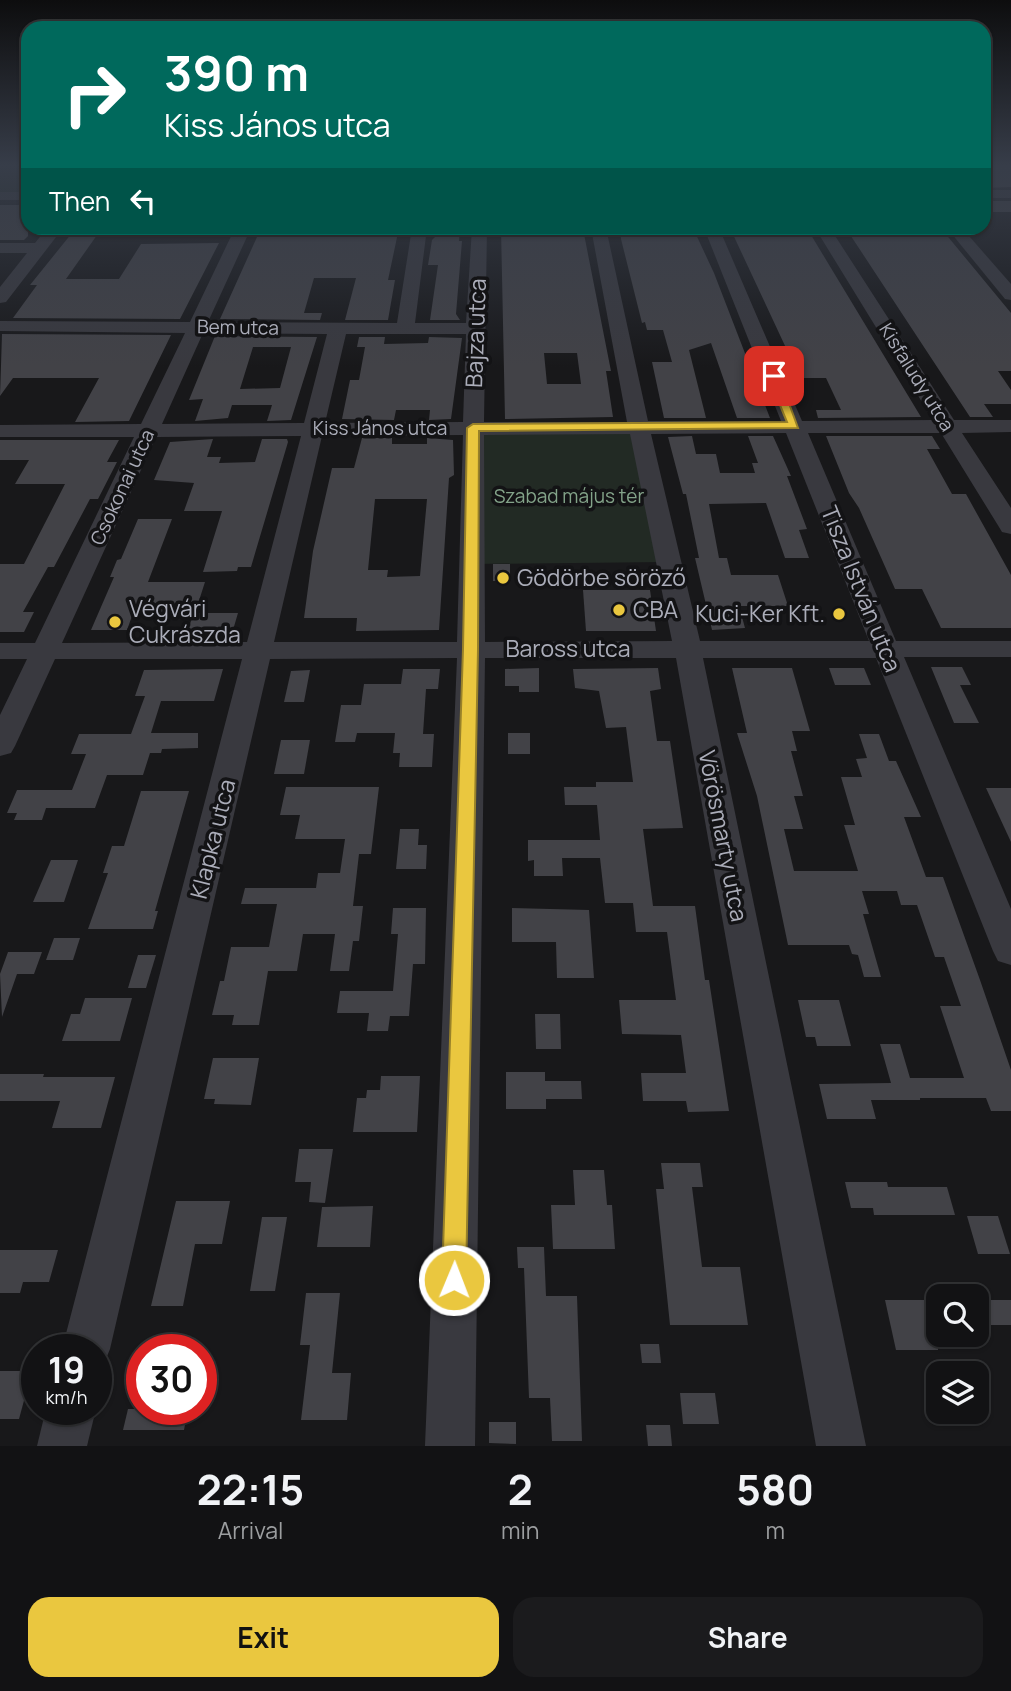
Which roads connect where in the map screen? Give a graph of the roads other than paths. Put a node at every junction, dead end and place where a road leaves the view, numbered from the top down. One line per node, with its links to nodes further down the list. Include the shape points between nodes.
1 (49, 235): 10 (street)
2 (240, 235): 14 (street, Csokonai utca)
3 (419, 235): 17 (street)
4 (480, 235): 16 (street, Bajza utca)
5 (600, 235): 22 (street, Vörösmarty utca)
6 (715, 235): 18 (street, Tisza István utca)
7 (827, 235): 19 (street, Kisfaludy utca)
8 (960, 235): 11 (street)
9 (0, 248): 10 (street)
10 (39, 248): 12 (street)
11 (1011, 295)
12 (0, 298)
13 (0, 326): 14 (street, Bem utca)
14 (195, 327): 15 (street, Bem utca); 23 (street, Csokonai utca)
15 (338, 328): 17 (street, Bem utca); 24 (street, Klapka utca)
16 (475, 328): 17 (street, Bem utca); 21 (street, Bajza utca)
17 (405, 329)
18 (794, 426): 19 (street, Kiss János utca); 22 (street, Kiss János utca); 29 (street, Tisza István utca)
19 (947, 426): 20 (street, Kiss János utca); 26 (street, Kisfaludy utca)
20 (1011, 426)
21 (473, 428): 22 (street, Kiss János utca); 24 (street, Kiss János utca); 28 (street, Bajza utca)
22 (640, 428): 32 (street, Vörösmarty utca)
23 (150, 429): 24 (street, Kiss János utca); 25 (street, Kiss János utca); 34 (street, Csokonai utca)
24 (312, 429): 31 (street, Klapka utca)
25 (0, 431)
26 (1011, 527)
27 (547, 631): 28 (street)
28 (471, 640): 31 (street, Baross utca); 32 (street, Baross utca); 40 (street, Bajza utca)
29 (886, 649): 30 (street, Baross utca); 32 (street, Baross utca); 36 (street, Tisza István utca)
30 (1011, 649)
31 (258, 650): 34 (street, Baross utca); 37 (street, Klapka utca)
32 (688, 650): 41 (street, Vörösmarty utca)
33 (0, 651): 34 (street, Baross utca)
34 (46, 651): 35 (street, Csokonai utca)
35 (0, 746)
36 (1011, 951)
37 (90, 1334)
38 (67, 1425): 39 (street)
39 (62, 1446)
40 (450, 1446)
41 (841, 1446)

